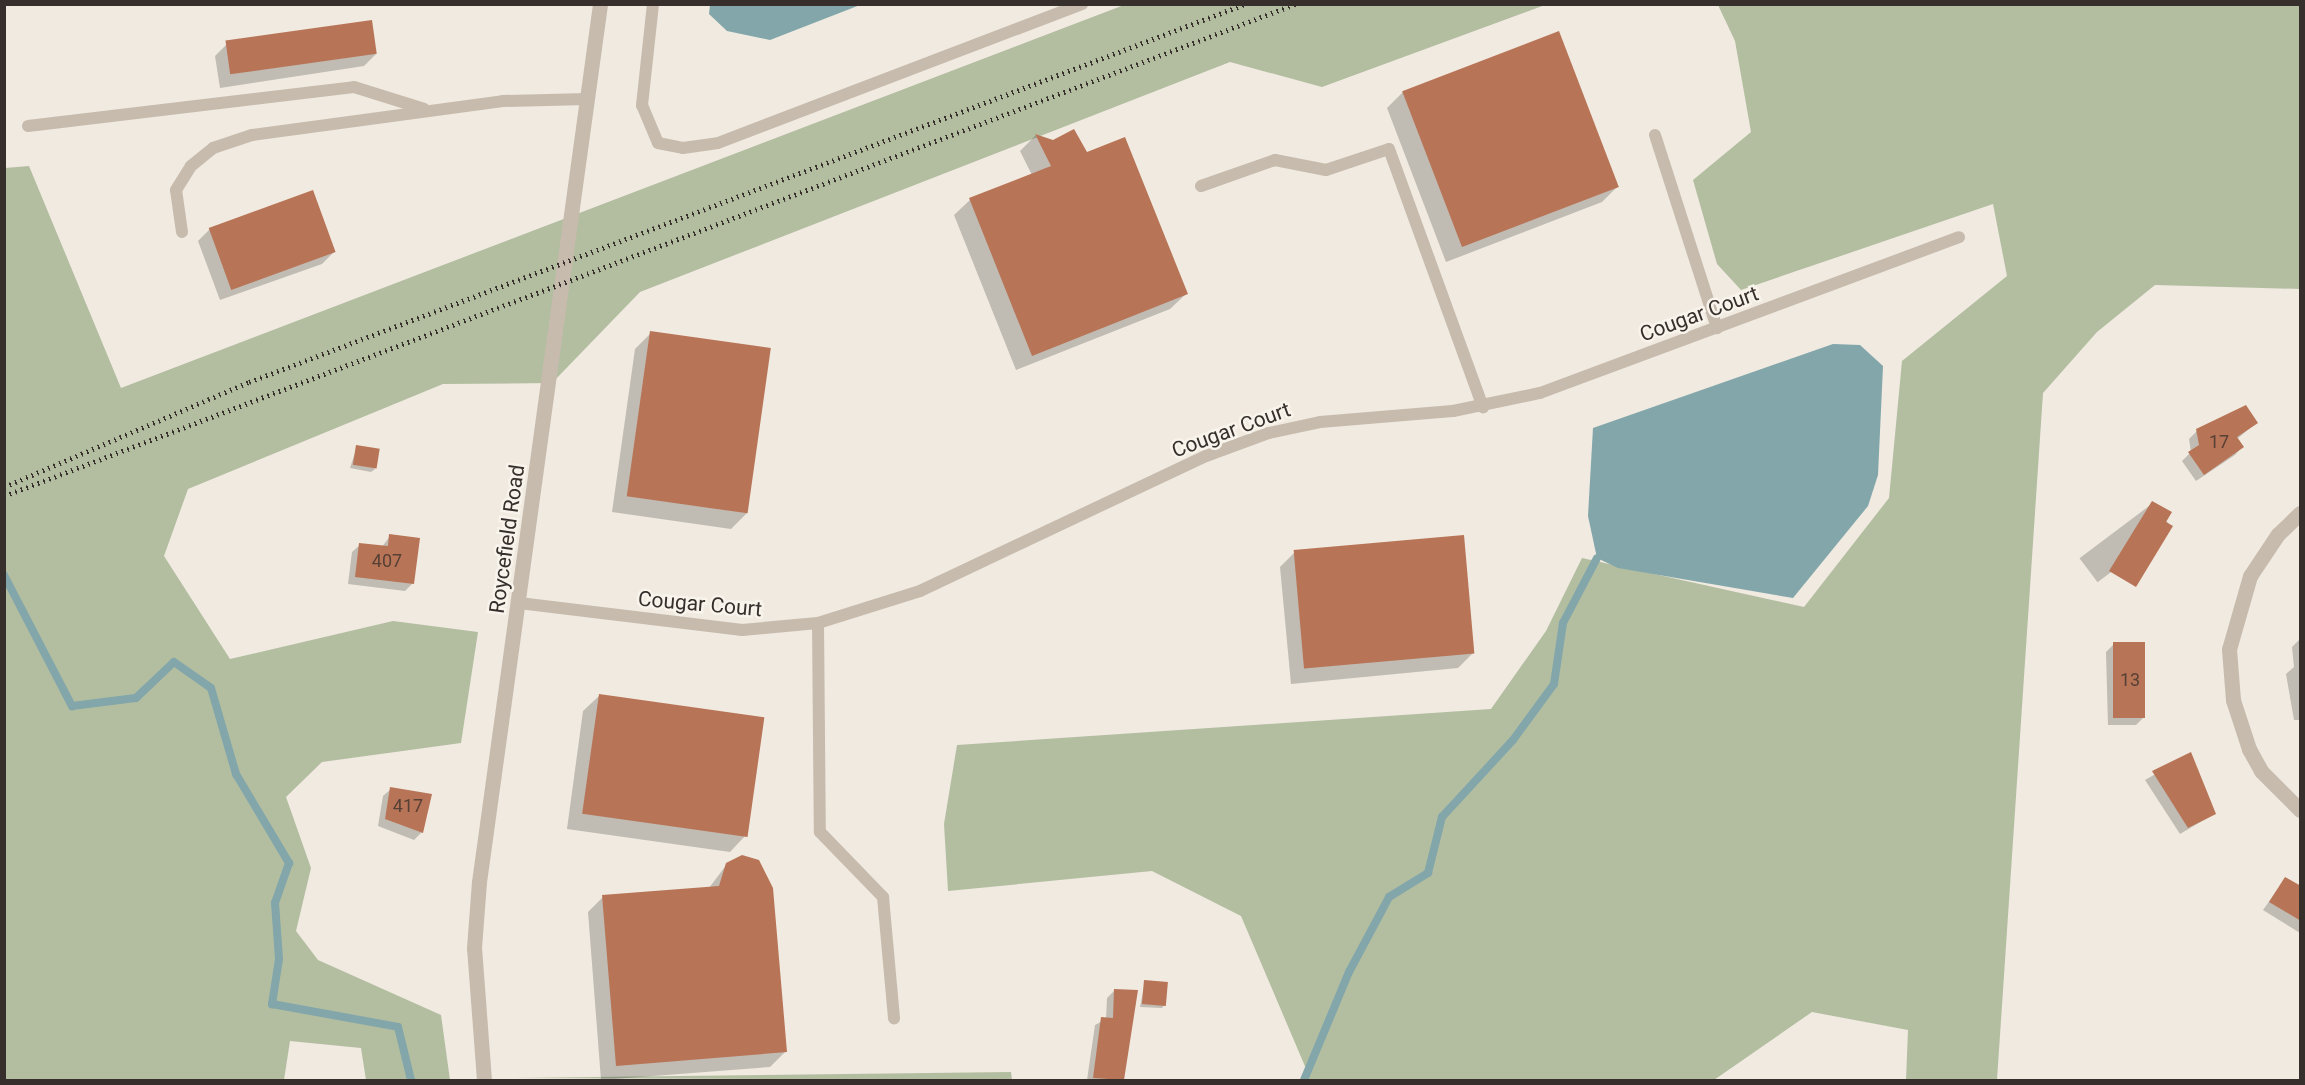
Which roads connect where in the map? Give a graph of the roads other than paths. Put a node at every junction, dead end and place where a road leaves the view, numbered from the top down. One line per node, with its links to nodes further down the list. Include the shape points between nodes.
1 (600, 4): 4 (street, Roycefield Road)
2 (653, 4): 3 (lane, via 642,105 658,142 682,148 718,142)
3 (1082, 4)
4 (587, 99): 5 (lane); 14 (street, Roycefield Road)
5 (428, 110): 6 (lane, via 354,87); 9 (lane, via 252,135 213,148 191,166 176,190)
6 (28, 126)
7 (1655, 135): 11 (lane)
8 (1201, 186): 12 (lane, via 1275,160 1326,170 1389,149)
9 (182, 232)
10 (1959, 237): 11 (lane, Cougar Court)
11 (1717, 328): 12 (lane, Cougar Court, via 1540,393)
12 (1483, 407): 15 (lane, Cougar Court, via 1320,422 1269,433 1206,456 920,591)
13 (2301, 513): 16 (street, via 2278,534 2250,576 2229,649 2232,700 2249,749 2261,771)
14 (519, 603): 15 (lane, Cougar Court, via 742,630); 18 (street, Roycefield Road, via 479,882 474,948)
15 (818, 623): 17 (lane, via 820,832 883,897)
16 (2301, 810)
17 (894, 1019)
18 (484, 1080)

